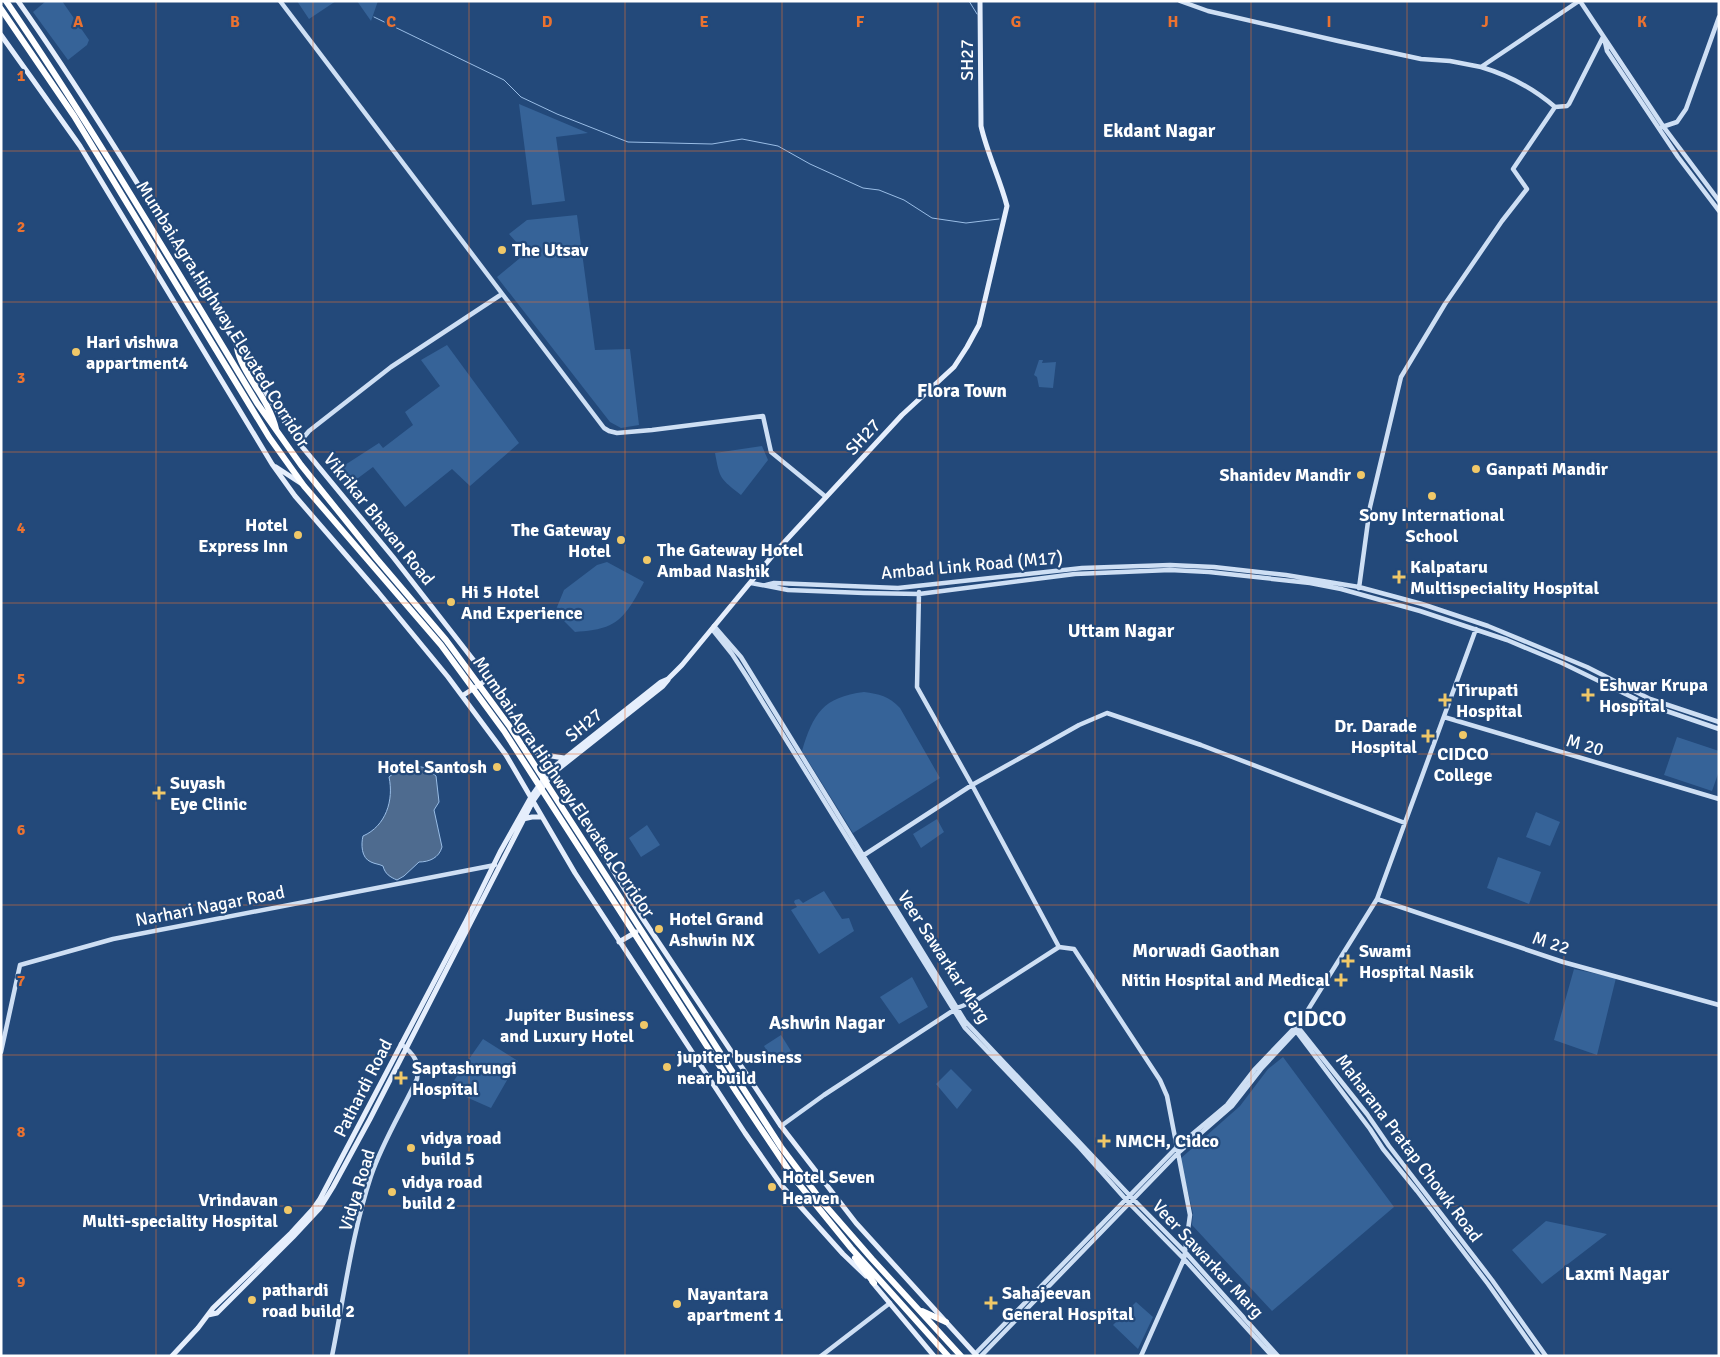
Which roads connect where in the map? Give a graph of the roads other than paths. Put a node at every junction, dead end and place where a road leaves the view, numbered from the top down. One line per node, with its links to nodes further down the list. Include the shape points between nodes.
1 (6, 1): 13 (highway, Mumbai Agra Highway Elevated Corridor)
2 (18, 1): 19 (main road, Vikrikar Bhavan Road, via 105,131)
3 (280, 1): 18 (street)
4 (980, 1): 24 (main road, SH27 / SH27, via 981,126 1007,206 978,325 954,367 902,415)
5 (1180, 1): 11 (street, via 1208,11 1347,43 1420,59)
6 (1580, 1): 10 (street); 11 (street)
7 (1, 9): 13 (highway, Mumbai Agra Highway Elevated Corridor)
8 (1719, 17): 14 (street, via 1686,108 1676,122)
9 (1, 35): 22 (main road, via 80,146)
10 (1604, 37): 12 (street, via 1570,104); 14 (street); 15 (street, via 1607,51)
11 (1481, 67): 12 (street, via 1506,76)
12 (1555, 108): 30 (street, via 1513,170 1527,189 1445,304 1401,377 1370,507)
13 (82, 124): 20 (highway, Mumbai Agra Highway Elevated Corridor); 23 (highway, Mumbai Agra Highway Elevated Corridor, via 268,437)
14 (1663, 126): 15 (street); 16 (street)
15 (1658, 129): 17 (street)
16 (1719, 201)
17 (1719, 211)
18 (502, 294): 21 (street, via 391,367 309,431); 24 (street, via 604,428 617,433 763,416 771,452)
19 (237, 348): 20 (highway, via 239,358 274,417); 21 (main road, Vikrikar Bhavan Road)
20 (277, 434): 73 (highway, Mumbai Agra Highway Elevated Corridor, via 446,640 510,726 781,1147 824,1204)
21 (299, 443): 36 (main road, Vikrikar Bhavan Road, via 394,557)
22 (272, 464): 23 (main road); 38 (main road)
23 (304, 486): 68 (highway, Mumbai Agra Highway Elevated Corridor, via 441,645 504,731 794,1178)
24 (826, 497): 27 (main road, SH27 / SH27)
25 (1101, 567): 26 (street); 28 (street, Ambad Link Road (M17)); 30 (street, Ambad Link Road (M17), via 1214,567 1286,574)
26 (1102, 573): 31 (street, Ambad Link Road (M17)); 32 (street, Ambad Link Road (M17), via 1209,572 1310,583)
27 (751, 583): 29 (street); 34 (main road, SH27 / SH27)
28 (919, 585): 29 (street, Ambad Link Road (M17), via 898,588 774,583); 31 (street)
29 (765, 586): 31 (street, Ambad Link Road (M17), via 864,594)
30 (1359, 588): 32 (street); 33 (street, Ambad Link Road (M17))
31 (918, 594): 45 (street, via 917,687)
32 (1358, 594): 35 (street, Ambad Link Road (M17))
33 (1478, 623): 35 (street); 40 (street, Ambad Link Road (M17), via 1587,666 1650,699)
34 (713, 628): 37 (main road, SH27 / SH27); 51 (street, Veer Sawarkar Marg)
35 (1475, 630): 39 (street); 41 (street, Ambad Link Road (M17), via 1550,658 1650,706)
36 (488, 679): 38 (main road); 42 (main road, Vikrikar Bhavan Road)
37 (668, 679): 43 (main road, SH27 / SH27); 44 (main road)
38 (462, 696): 46 (main road, via 506,755)
39 (1444, 717): 47 (street, M 20); 50 (street)
40 (1719, 722)
41 (1719, 729)
42 (538, 754): 43 (main road); 44 (main road, Vikrikar Bhavan Road)
43 (564, 758): 44 (main road, SH27 / SH27)
44 (551, 772): 46 (main road, SH27 / SH27); 54 (main road, Vikrikar Bhavan Road)
45 (972, 785): 50 (street, via 1079,725 1107,713); 51 (street); 56 (street)
46 (532, 799): 48 (main road); 49 (main road); 52 (main road, Pathardi Road / SH27)
47 (1719, 799)
48 (542, 817): 49 (main road); 55 (main road)
49 (523, 819): 52 (main road)
50 (1405, 823): 53 (street)
51 (862, 856): 58 (street, Veer Sawarkar Marg)
52 (496, 865): 60 (main road, Pathardi Road / SH27); 61 (main road); 62 (street, Narhari Nagar Road, via 113,939 20,966)
53 (1377, 899): 57 (street, M 22, via 1563,962); 59 (street)
54 (647, 925): 55 (main road); 63 (main road, Vikrikar Bhavan Road)
55 (619, 942): 71 (main road, via 782,1186)
56 (1059, 947): 58 (street, via 975,1001); 64 (street, via 1074,949 1160,1080 1167,1096)
57 (1719, 1005)
58 (955, 1009): 63 (street); 66 (street, Veer Sawarkar Marg)
59 (1297, 1028): 64 (street, via 1255,1068 1227,1105); 65 (street, via 1232,1106); 87 (street, Maharana Pratap Chowk Road, via 1383,1149); 88 (street, Maharana Pratap Chowk Road, via 1492,1280)
60 (401, 1044): 61 (street, Vidya Road); 74 (main road, Pathardi Road / SH27, via 313,1209)
61 (406, 1048): 74 (main road, via 320,1208 223,1307); 78 (street, Vidya Road, via 417,1061 417,1079 369,1183)
62 (1, 1052)
63 (781, 1126): 75 (main road, Vikrikar Bhavan Road, via 856,1222)
64 (1177, 1147): 65 (street); 66 (street)
65 (1178, 1153): 67 (street); 69 (street, via 1190,1215)
66 (1127, 1197): 67 (street, Veer Sawarkar Marg); 76 (street)
67 (1131, 1201): 69 (street, Veer Sawarkar Marg); 70 (street, Veer Sawarkar Marg); 83 (street)
68 (851, 1248): 71 (highway); 81 (highway, Mumbai Agra Highway Elevated Corridor)
69 (1186, 1253): 70 (street); 86 (street, Veer Sawarkar Marg)
70 (1184, 1259): 84 (street); 85 (street, Veer Sawarkar Marg)
71 (874, 1283): 72 (main road)
72 (890, 1303): 79 (street); 80 (main road)
73 (919, 1309): 75 (highway); 82 (highway, Mumbai Agra Highway Elevated Corridor)
74 (208, 1316): 77 (main road, Pathardi Road / SH27)
75 (946, 1322): 76 (main road, Vikrikar Bhavan Road)
76 (976, 1355)
77 (172, 1356)
78 (332, 1356)
79 (820, 1356)
80 (934, 1356)
81 (948, 1356)
82 (961, 1356)
83 (981, 1356)
84 (1141, 1356)
85 (1272, 1356)
86 (1278, 1356)
87 (1540, 1356)
88 (1546, 1356)

